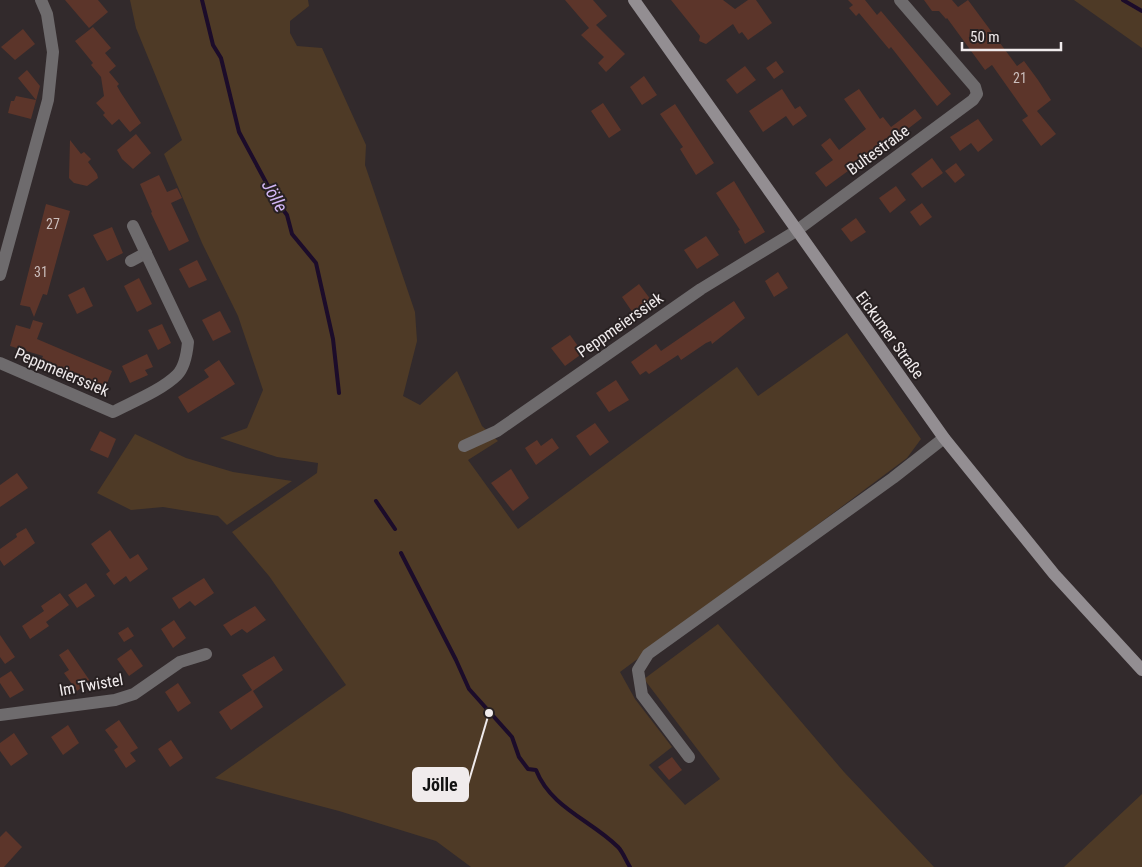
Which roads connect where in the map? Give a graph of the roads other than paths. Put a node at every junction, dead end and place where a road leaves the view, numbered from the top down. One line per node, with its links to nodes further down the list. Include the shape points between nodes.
1 (41, 0): 8 (street, via 47,14 53,52 48,100)
2 (634, 0): 5 (main road, Eickumer Straße)
3 (900, 0): 5 (street, Bultestraße, via 975,87 977,94)
4 (134, 226): 6 (street, Peppmeierssiek)
5 (796, 231): 10 (main road, Eickumer Straße); 11 (street, Peppmeierssiek, via 701,289 497,431)
6 (146, 253): 7 (street); 9 (street, Peppmeierssiek, via 188,342 185,360 178,374 113,412)
7 (130, 261)
8 (0, 275)
9 (0, 363)
10 (944, 438): 13 (main road, Eickumer Straße, via 1054,574); 15 (street, via 648,654 638,670 642,695)
11 (464, 446)
12 (206, 654): 14 (street, Im Twistel, via 180,662 134,694 115,700)
13 (1142, 670)
14 (0, 715)
15 (689, 757)

